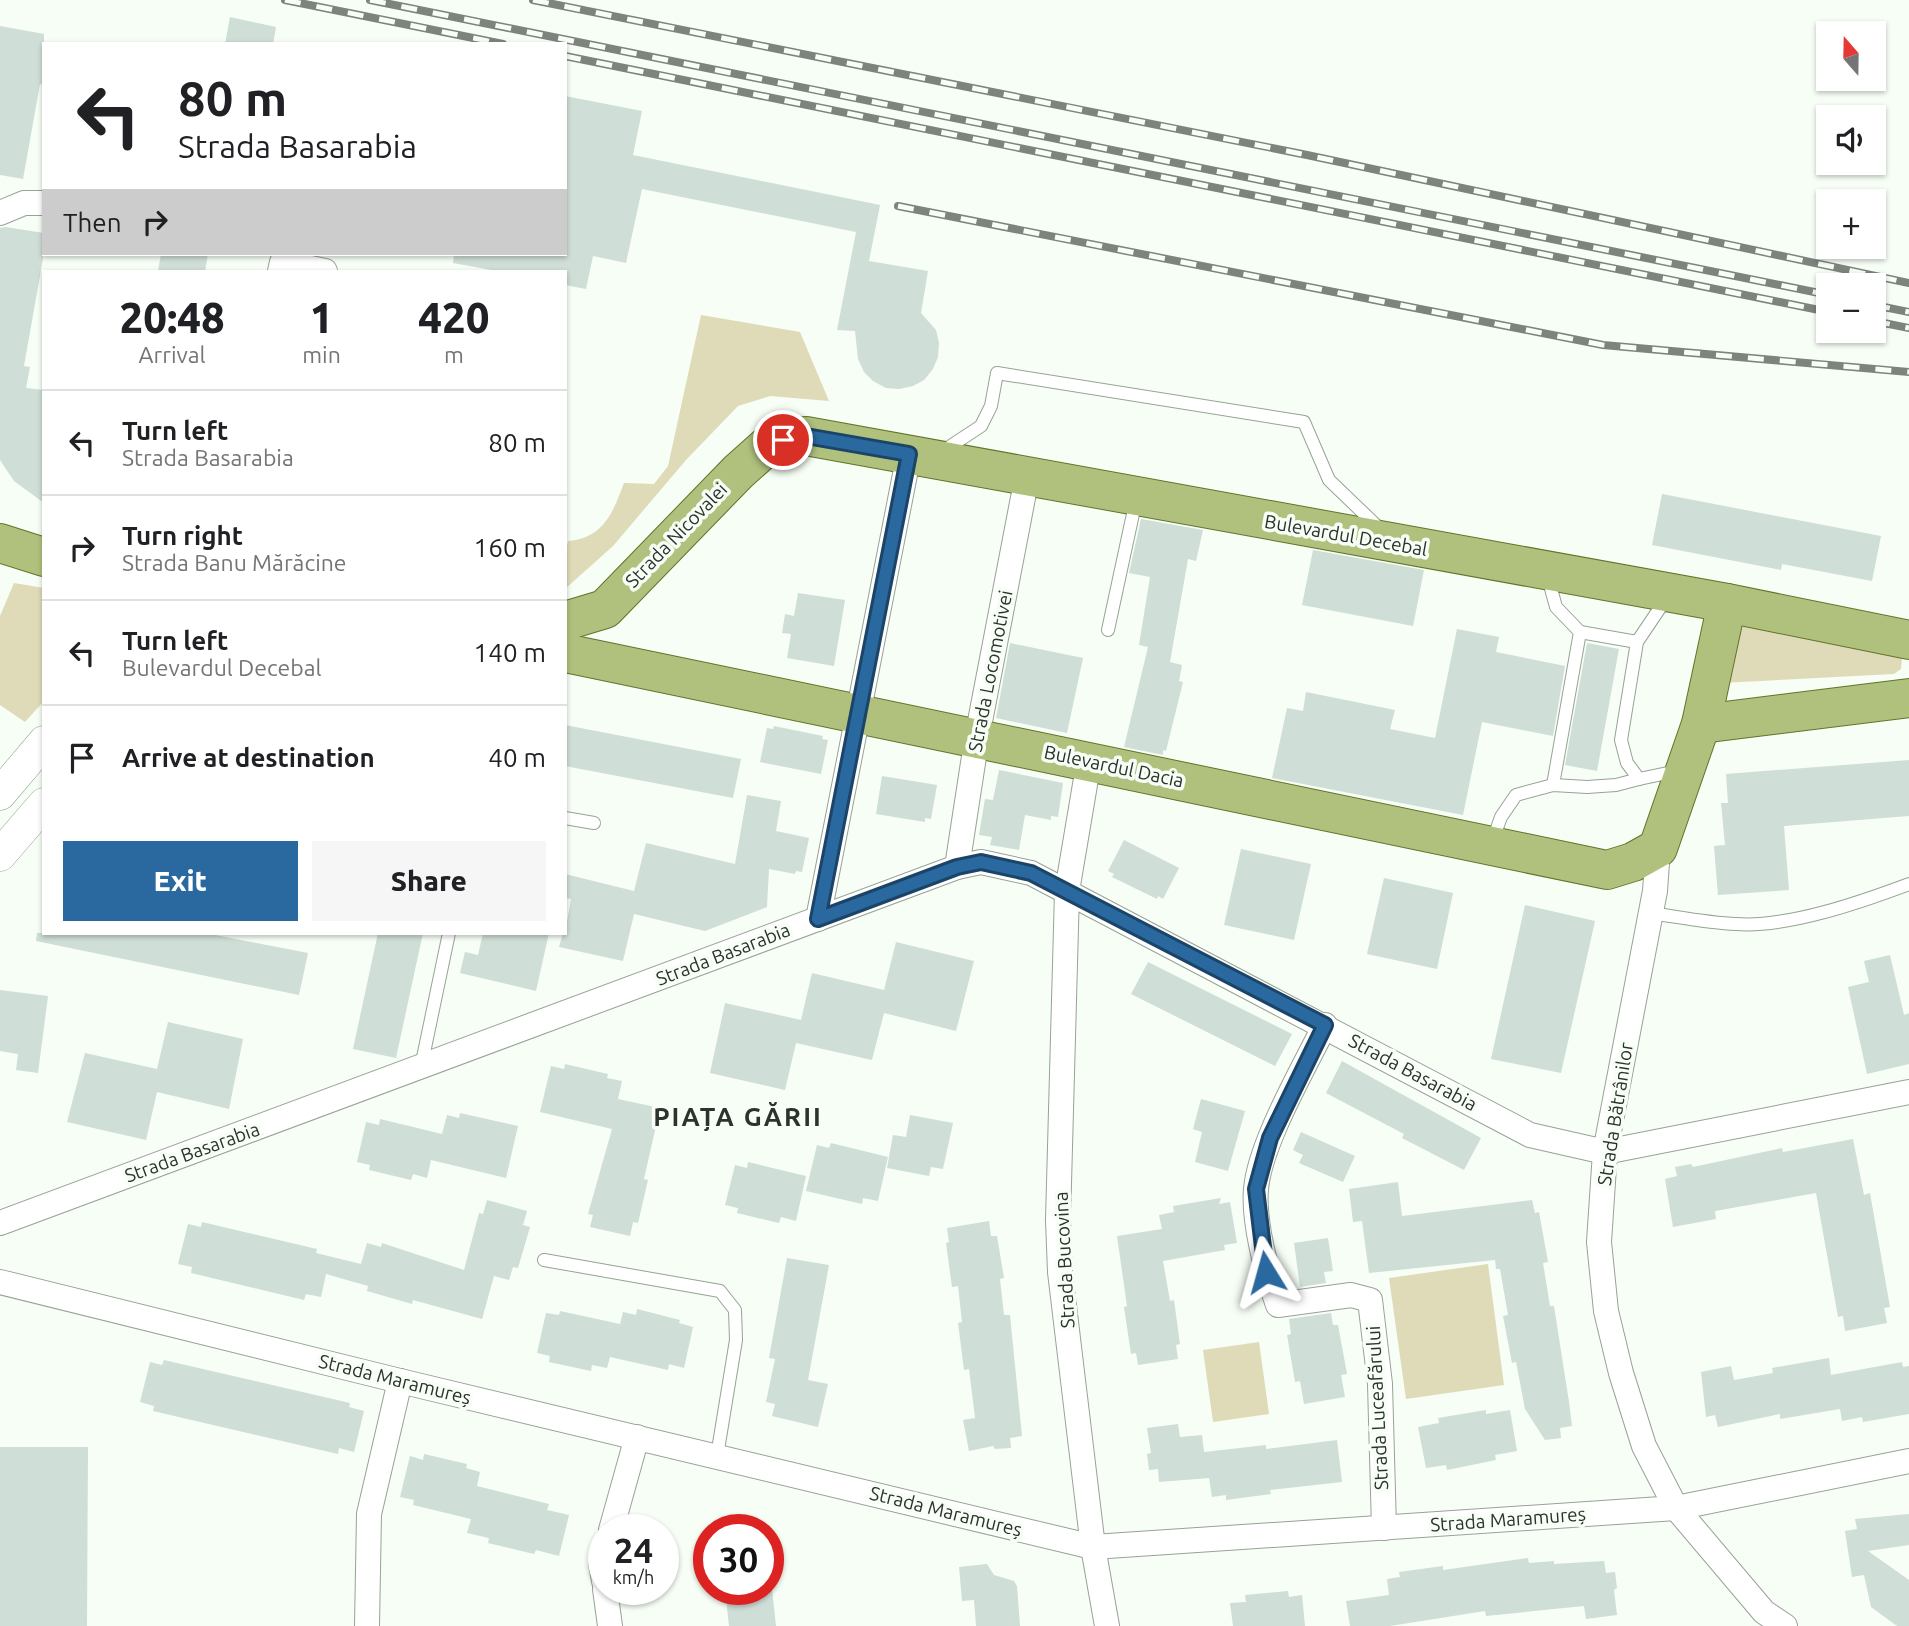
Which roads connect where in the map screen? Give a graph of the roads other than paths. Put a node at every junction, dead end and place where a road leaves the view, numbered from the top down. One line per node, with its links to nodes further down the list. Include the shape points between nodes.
1 (42, 203): 2 (street, via 24,203)
2 (0, 213)
3 (281, 267): 4 (street)
4 (314, 270)
5 (783, 440): 6 (main road, Bulevardul Decebal, via 806,436); 17 (main road, Strada Nicovalei, via 766,447 738,472)
6 (921, 456): 7 (main road, Bulevardul Decebal); 12 (lane, via 981,426 997,373 1304,422 1329,480); 26 (street)
7 (1027, 477): 8 (main road, Bulevardul Decebal); 28 (street, Strada Locomotivei)
8 (1136, 498): 12 (main road, Bulevardul Decebal); 19 (lane)
9 (0, 535): 10 (main road)
10 (42, 536)
11 (0, 543): 13 (main road)
12 (1396, 544): 14 (main road, Bulevardul Decebal)
13 (42, 556)
14 (1546, 570): 15 (main road, Bulevardul Decebal); 20 (lane, via 1556,607)
15 (1670, 593): 16 (main road, Bulevardul Decebal); 22 (lane)
16 (1727, 603): 21 (main road, Bulevardul Decebal); 27 (main road, Strada Bătrânilor)
17 (606, 609): 18 (main road); 24 (main road)
18 (567, 620)
19 (1108, 629)
20 (1580, 632): 22 (lane); 33 (lane)
21 (1909, 640)
22 (1637, 642): 32 (lane, via 1621,740 1627,763)
23 (567, 653): 24 (main road, Bulevardul Dacia)
24 (627, 664): 26 (main road, Bulevardul Dacia)
25 (1909, 698): 27 (main road)
26 (857, 713): 28 (main road, Bulevardul Dacia); 45 (street)
27 (1702, 724): 31 (main road, Strada Bătrânilor)
28 (977, 737): 30 (main road, Bulevardul Dacia); 41 (street, Strada Locomotivei)
29 (42, 744): 34 (street)
30 (1089, 761): 38 (main road, Bulevardul Dacia); 43 (street, Strada Bucovina)
31 (1686, 769): 32 (lane); 39 (main road, Strada Bătrânilor)
32 (1639, 779): 33 (lane, via 1616,785)
33 (1553, 785): 38 (lane, via 1516,795 1501,817)
34 (0, 794)
35 (42, 806): 40 (street)
36 (567, 818): 37 (lane)
37 (594, 823)
38 (1491, 845): 39 (main road, Bulevardul Dacia, via 1607,870)
39 (1658, 848): 44 (street, Strada Bătrânilor)
40 (0, 855)
41 (957, 867): 43 (street, Strada Basarabia, via 981,862 1004,866); 45 (street, Strada Basarabia)
42 (1909, 884): 44 (lane, via 1828,911 1756,923 1738,925)
43 (1067, 891): 47 (street, Strada Basarabia); 61 (street, Strada Bucovina, via 1060,1272)
44 (1651, 913): 50 (street, Strada Bătrânilor)
45 (818, 919): 48 (street, Strada Basarabia)
46 (449, 935): 48 (lane)
47 (1325, 1025): 50 (street, Strada Basarabia, via 1531,1135); 60 (street, Strada Luceafărului, via 1270,1138 1256,1189 1260,1226 1266,1272 1278,1305 1351,1295 1370,1300 1380,1384)
48 (421, 1068): 51 (street, Strada Basarabia)
49 (1909, 1092): 50 (street, Strada Basarabia)
50 (1605, 1152): 58 (street, Strada Bătrânilor, via 1599,1242 1606,1311 1644,1446)
51 (0, 1223)
52 (544, 1260): 56 (lane, via 720,1291 735,1310 736,1340)
53 (0, 1282): 54 (street, Strada Maramureș)
54 (400, 1381): 55 (street, Strada Maramureș); 63 (street, via 369,1514)
55 (637, 1437): 56 (street, Strada Maramureș); 59 (street)
56 (717, 1456): 61 (street, Strada Maramureș)
57 (1909, 1461): 58 (street, Strada Maramureș)
58 (1676, 1508): 60 (street, Strada Maramureș); 66 (street, Strada Bătrânilor, via 1764,1612)
59 (615, 1514)
60 (1384, 1528): 61 (street, Strada Maramureș)
61 (1093, 1547): 65 (street, Strada Bucovina)
62 (607, 1605): 64 (street)
63 (367, 1626)
64 (610, 1626)
65 (1107, 1626)
66 (1784, 1626)

